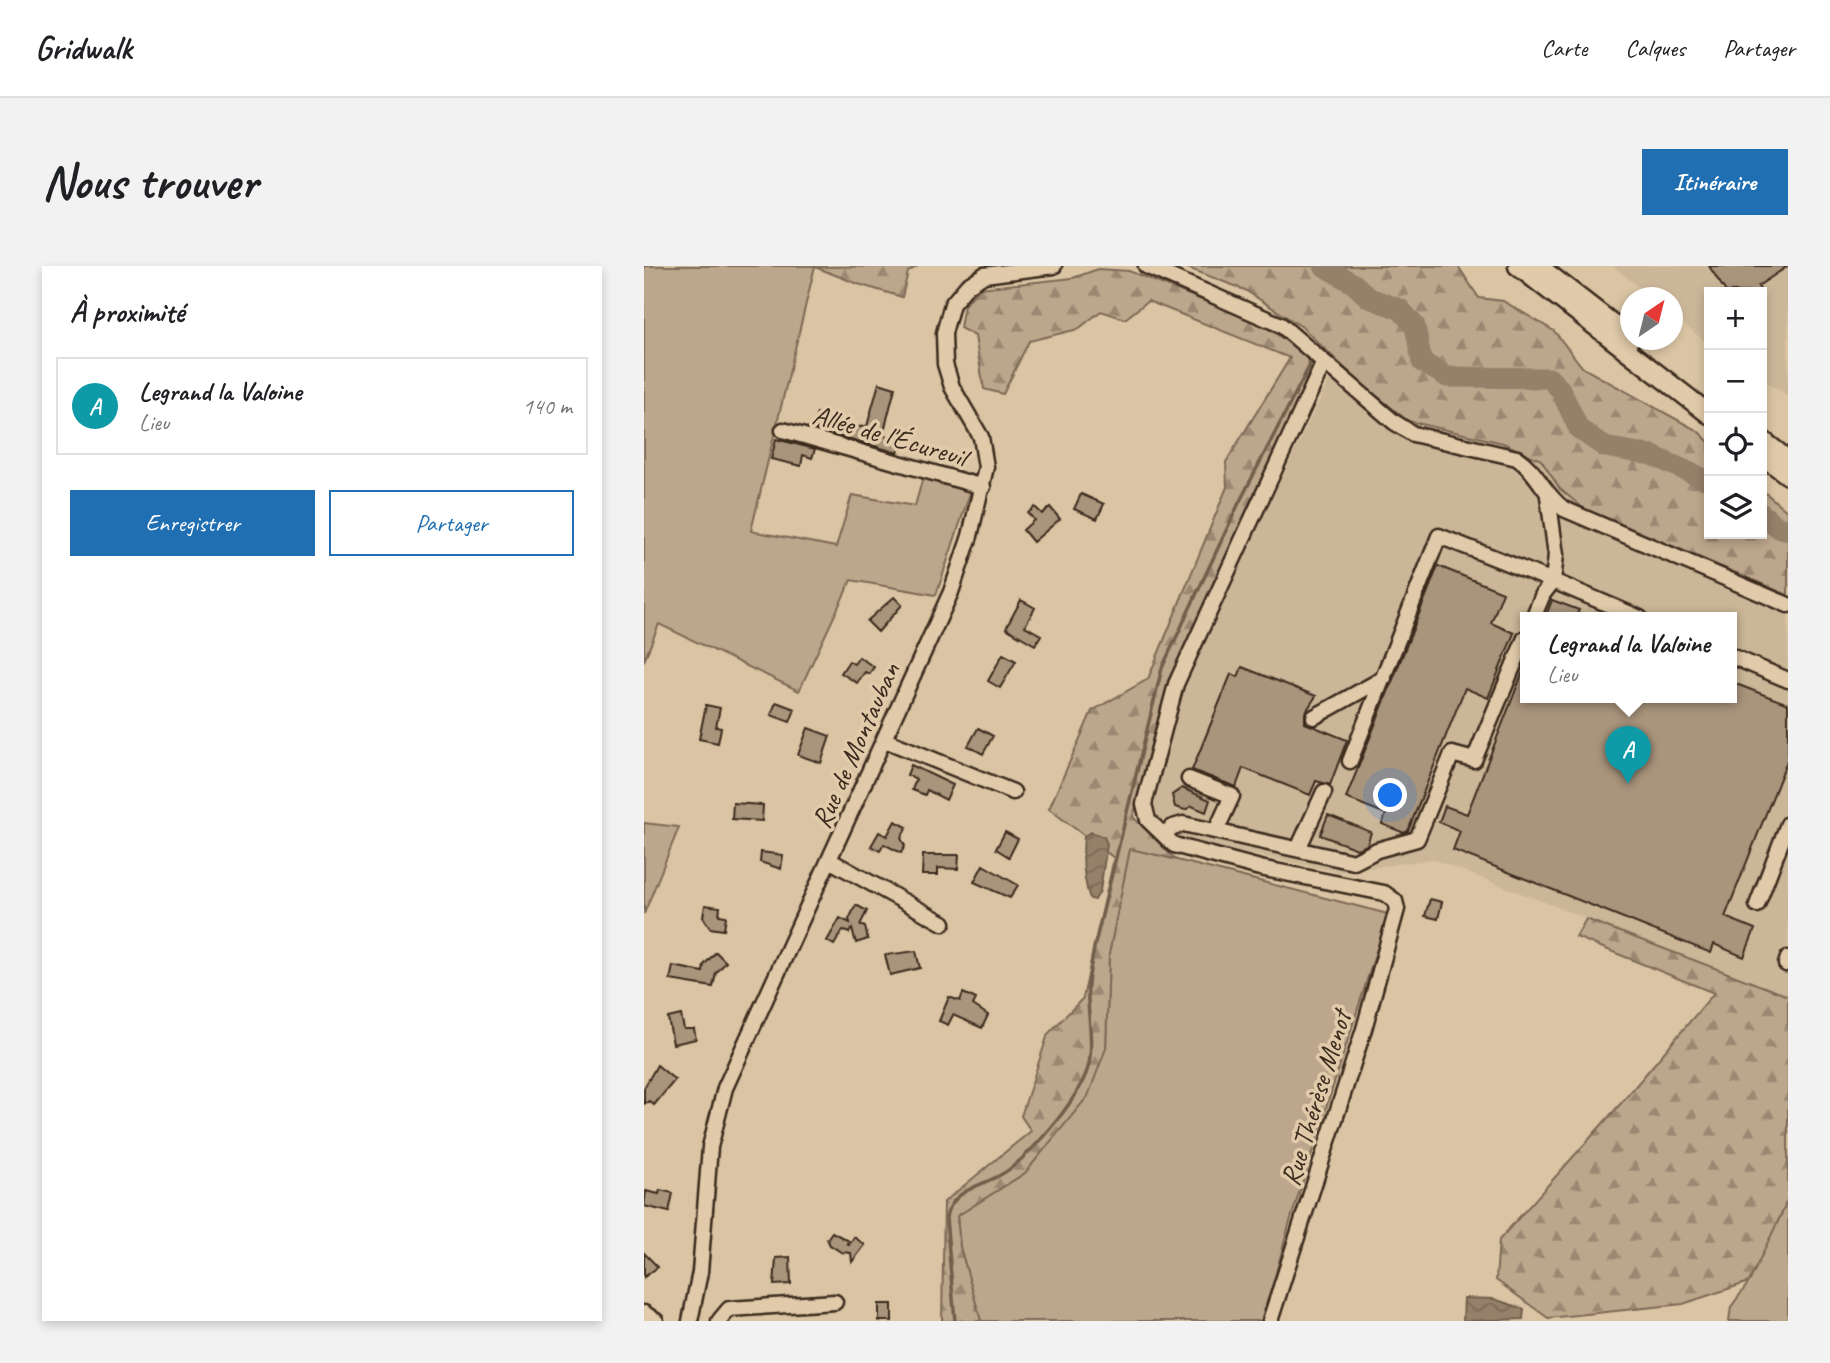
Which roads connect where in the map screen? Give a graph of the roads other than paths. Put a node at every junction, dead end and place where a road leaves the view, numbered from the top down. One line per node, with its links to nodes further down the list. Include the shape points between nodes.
1 (1054, 266): 15 (street, Rue de Montauban, via 984,275 952,304 944,333 945,365 952,387 981,437 986,467)
2 (1146, 266): 7 (street, via 1280,325)
3 (1518, 266): 9 (main road)
4 (1538, 266): 5 (main road)
5 (1620, 330)
6 (1646, 350): 8 (main road)
7 (1324, 362): 16 (street, via 1413,434 1517,458 1529,466); 33 (street, via 1176,684 1144,804 1147,820)
8 (1704, 395)
9 (1708, 413)
10 (783, 430): 15 (street, Allée de l'Écureuil)
11 (1767, 444): 13 (main road)
12 (1767, 459): 14 (main road)
13 (1788, 460)
14 (1788, 475)
15 (983, 487): 26 (street, Rue de Montauban, via 951,592)
16 (1548, 494): 17 (street, via 1556,555); 18 (street, via 1564,509)
17 (1553, 581): 19 (street); 20 (street); 23 (street, via 1439,536)
18 (1788, 605)
19 (1536, 612)
20 (1626, 612)
21 (1520, 650): 34 (street, via 1474,760 1452,754 1417,839 1354,862)
22 (1737, 659): 24 (street)
23 (1384, 678): 25 (street); 27 (street)
24 (1788, 680)
25 (1314, 717)
26 (885, 740): 29 (street); 35 (street, Rue de Montauban)
27 (1350, 761)
28 (1189, 779): 32 (street, via 1232,796)
29 (1013, 792)
30 (1324, 792): 34 (street)
31 (1788, 824): 36 (street)
32 (1216, 831): 33 (street, via 1183,824); 34 (street)
33 (1163, 834): 43 (street, Rue Thérèse Menot, via 1174,845 1384,893 1395,901 1364,1029)
34 (1298, 849)
35 (829, 860): 37 (street); 40 (street, Rue de Montauban, via 725,1088 710,1147)
36 (1757, 905)
37 (943, 923)
38 (835, 1302): 42 (street, via 729,1309)
39 (644, 1313): 41 (street)
40 (695, 1319)
41 (656, 1321)
42 (719, 1321)
43 (1270, 1321)

